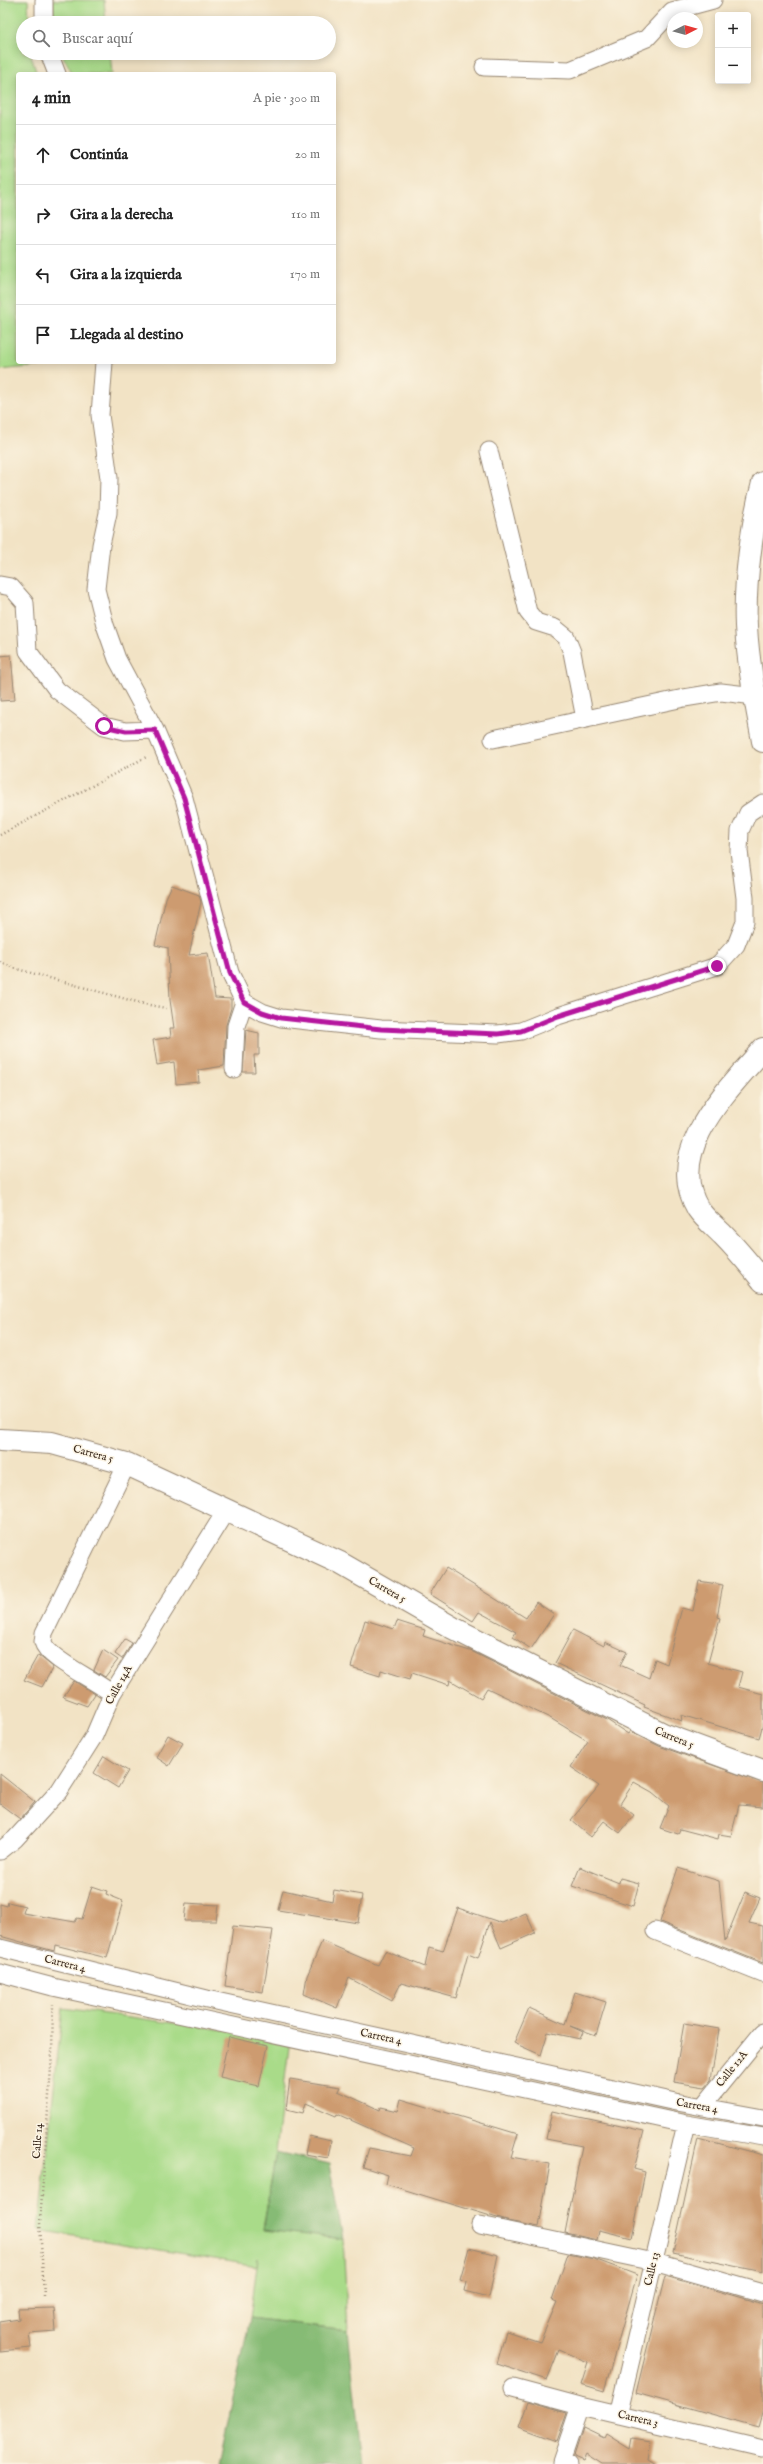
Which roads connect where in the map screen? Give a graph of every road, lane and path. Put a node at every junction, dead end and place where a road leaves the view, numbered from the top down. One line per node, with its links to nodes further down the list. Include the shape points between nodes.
1 (44, 0): 3 (street)
2 (713, 0): 5 (street, via 672,11 647,38 570,70)
3 (44, 16)
4 (52, 60): 6 (street)
5 (484, 67)
6 (56, 72)
7 (104, 364): 13 (street, via 100,415 109,478 108,513 101,544 96,589 105,626 117,659)
8 (489, 451): 12 (street, via 528,612 536,622 555,628 566,637 572,652)
9 (763, 483): 11 (main road, via 756,508 749,562 746,625)
10 (0, 585): 13 (street, via 10,587 25,603 28,651 57,690 104,726 126,731)
11 (759, 696): 12 (street, via 721,692); 15 (main road)
12 (585, 719): 14 (street)
13 (155, 730): 16 (street)
14 (493, 739)
15 (763, 741)
16 (162, 748): 18 (path); 20 (street, via 184,798 230,973)
17 (763, 804): 20 (street, via 748,813 740,831 739,851 745,898 745,922 736,945 717,966 558,1016 521,1031 498,1034 381,1029 281,1018 262,1012)
18 (0, 835)
19 (0, 962): 21 (path, via 17,969)
20 (244, 1002): 23 (street, via 236,1026)
21 (166, 1008)
22 (763, 1049): 24 (main road, via 709,1113 691,1152 688,1169 692,1196 699,1210)
23 (234, 1069)
24 (763, 1281)
25 (0, 1440): 26 (main road, Carrera 5, via 52,1443)
26 (127, 1464): 27 (main road, Carrera 5); 28 (street, via 44,1633 44,1643 53,1655)
27 (227, 1509): 28 (street, Calle 14A); 29 (main road, Carrera 5, via 340,1563 453,1628 561,1685 663,1734)
28 (112, 1694): 30 (street, Calle 14A, via 94,1736 59,1791 15,1839)
29 (761, 1766)
30 (0, 1851)
31 (654, 1931): 34 (street)
32 (0, 1948): 37 (street, Carrera 4, via 207,1999)
33 (0, 1973): 35 (street, Carrera 4)
34 (763, 1974)
35 (53, 1987): 39 (street, Carrera 4); 44 (path, Calle 14, via 52,2060 40,2223)
36 (763, 2032): 37 (street, Calle 12A)
37 (702, 2107): 38 (street, Carrera 4)
38 (763, 2118)
39 (686, 2124): 40 (street, Carrera 4); 42 (street, Calle 13)
40 (763, 2138)
41 (480, 2225): 42 (street)
42 (654, 2262): 43 (street); 47 (street, Calle 13)
43 (763, 2293)
44 (44, 2296)
45 (513, 2388): 46 (street, Carrera 3)
46 (580, 2406): 47 (street, Carrera 3); 49 (street, via 561,2462)
47 (618, 2415): 48 (street, Carrera 3)
48 (763, 2449)
49 (568, 2464)

